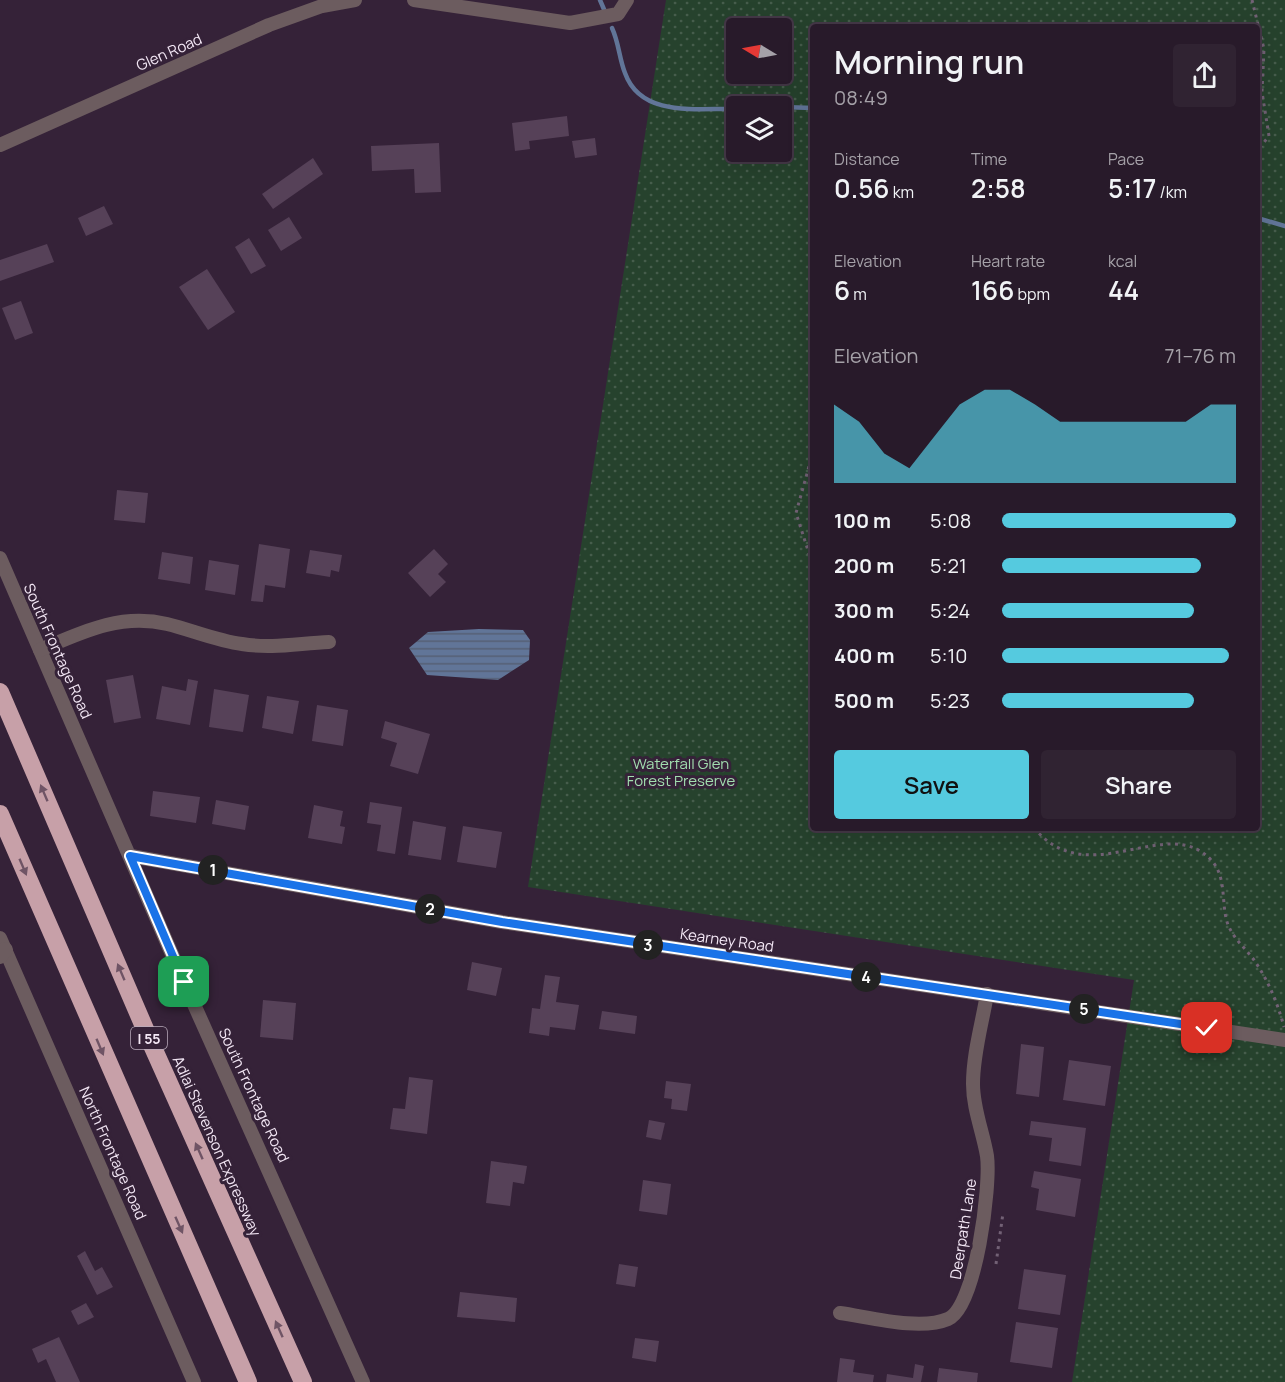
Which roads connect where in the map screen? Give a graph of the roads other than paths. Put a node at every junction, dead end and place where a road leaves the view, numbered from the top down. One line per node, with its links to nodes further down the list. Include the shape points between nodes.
1 (355, 0): 4 (street, Glen Road, via 322,6 269,25)
2 (414, 0): 3 (street, via 570,23 618,14)
3 (627, 0)
4 (0, 145)
5 (0, 558): 7 (street, South Frontage Road)
6 (329, 642): 7 (street, via 289,646 241,644 156,622 124,621 96,626)
7 (40, 650): 10 (street, South Frontage Road)
8 (0, 692): 17 (highway, Adlai Stevenson Expressway / I 55, one-way to 8)
9 (0, 814): 16 (highway, one-way to 16)
10 (130, 856): 12 (street, Kearney Road, via 502,922); 18 (street, South Frontage Road)
11 (2, 948): 15 (street, North Frontage Road)
12 (987, 994): 13 (street, Kearney Road); 14 (street, Deerpath Lane, via 973,1086 988,1181 971,1288 962,1308 949,1319 934,1322)
13 (1285, 1040)
14 (840, 1313)
15 (194, 1382)
16 (248, 1382)
17 (303, 1382)
18 (363, 1382)

